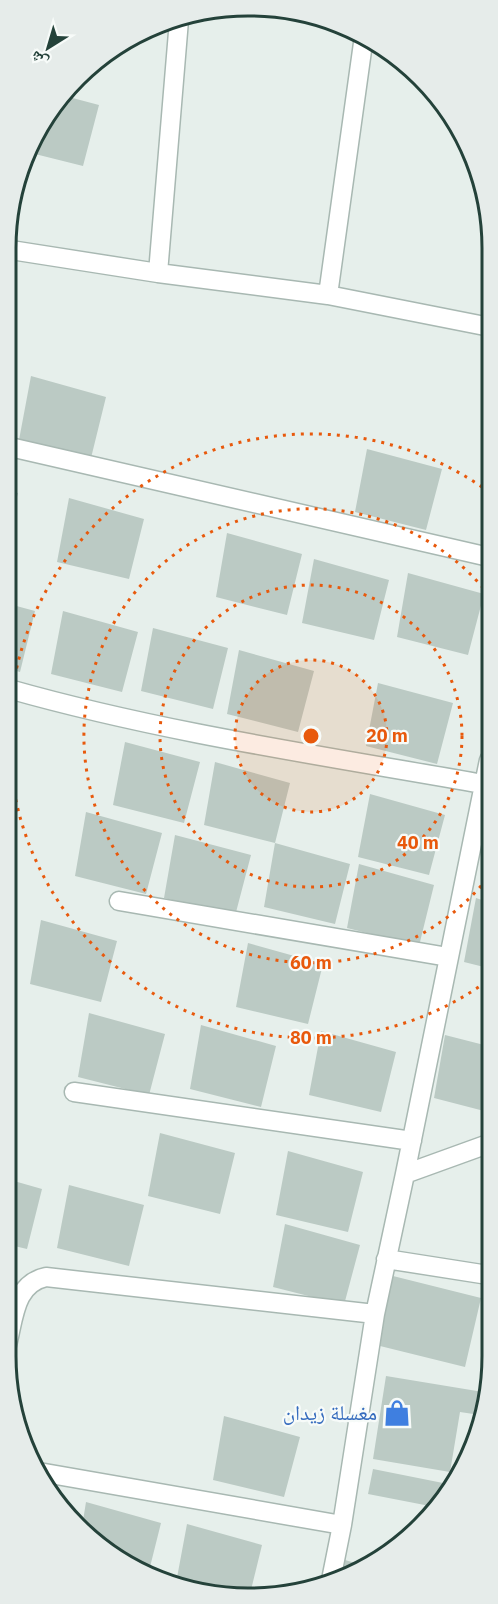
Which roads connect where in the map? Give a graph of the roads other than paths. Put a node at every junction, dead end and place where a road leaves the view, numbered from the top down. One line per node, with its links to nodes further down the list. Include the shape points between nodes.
1 (177, 28): 4 (street)
2 (363, 46): 5 (street)
3 (16, 251): 4 (street)
4 (158, 273): 5 (street)
5 (328, 295): 6 (street)
6 (482, 325)
7 (16, 448): 8 (street)
8 (482, 555)
9 (16, 691): 10 (street, via 178,730)
10 (482, 784)
11 (482, 789): 13 (street)
12 (119, 901): 13 (street)
13 (448, 957): 15 (street)
14 (74, 1092): 15 (street)
15 (412, 1141): 17 (street)
16 (482, 1146): 17 (street)
17 (405, 1174): 18 (street)
18 (386, 1259): 19 (street); 21 (street)
19 (482, 1274)
20 (16, 1308): 21 (street, via 22,1291 46,1276)
21 (375, 1314): 23 (street)
22 (50, 1474): 23 (street)
23 (342, 1525): 24 (street)
24 (333, 1572)

